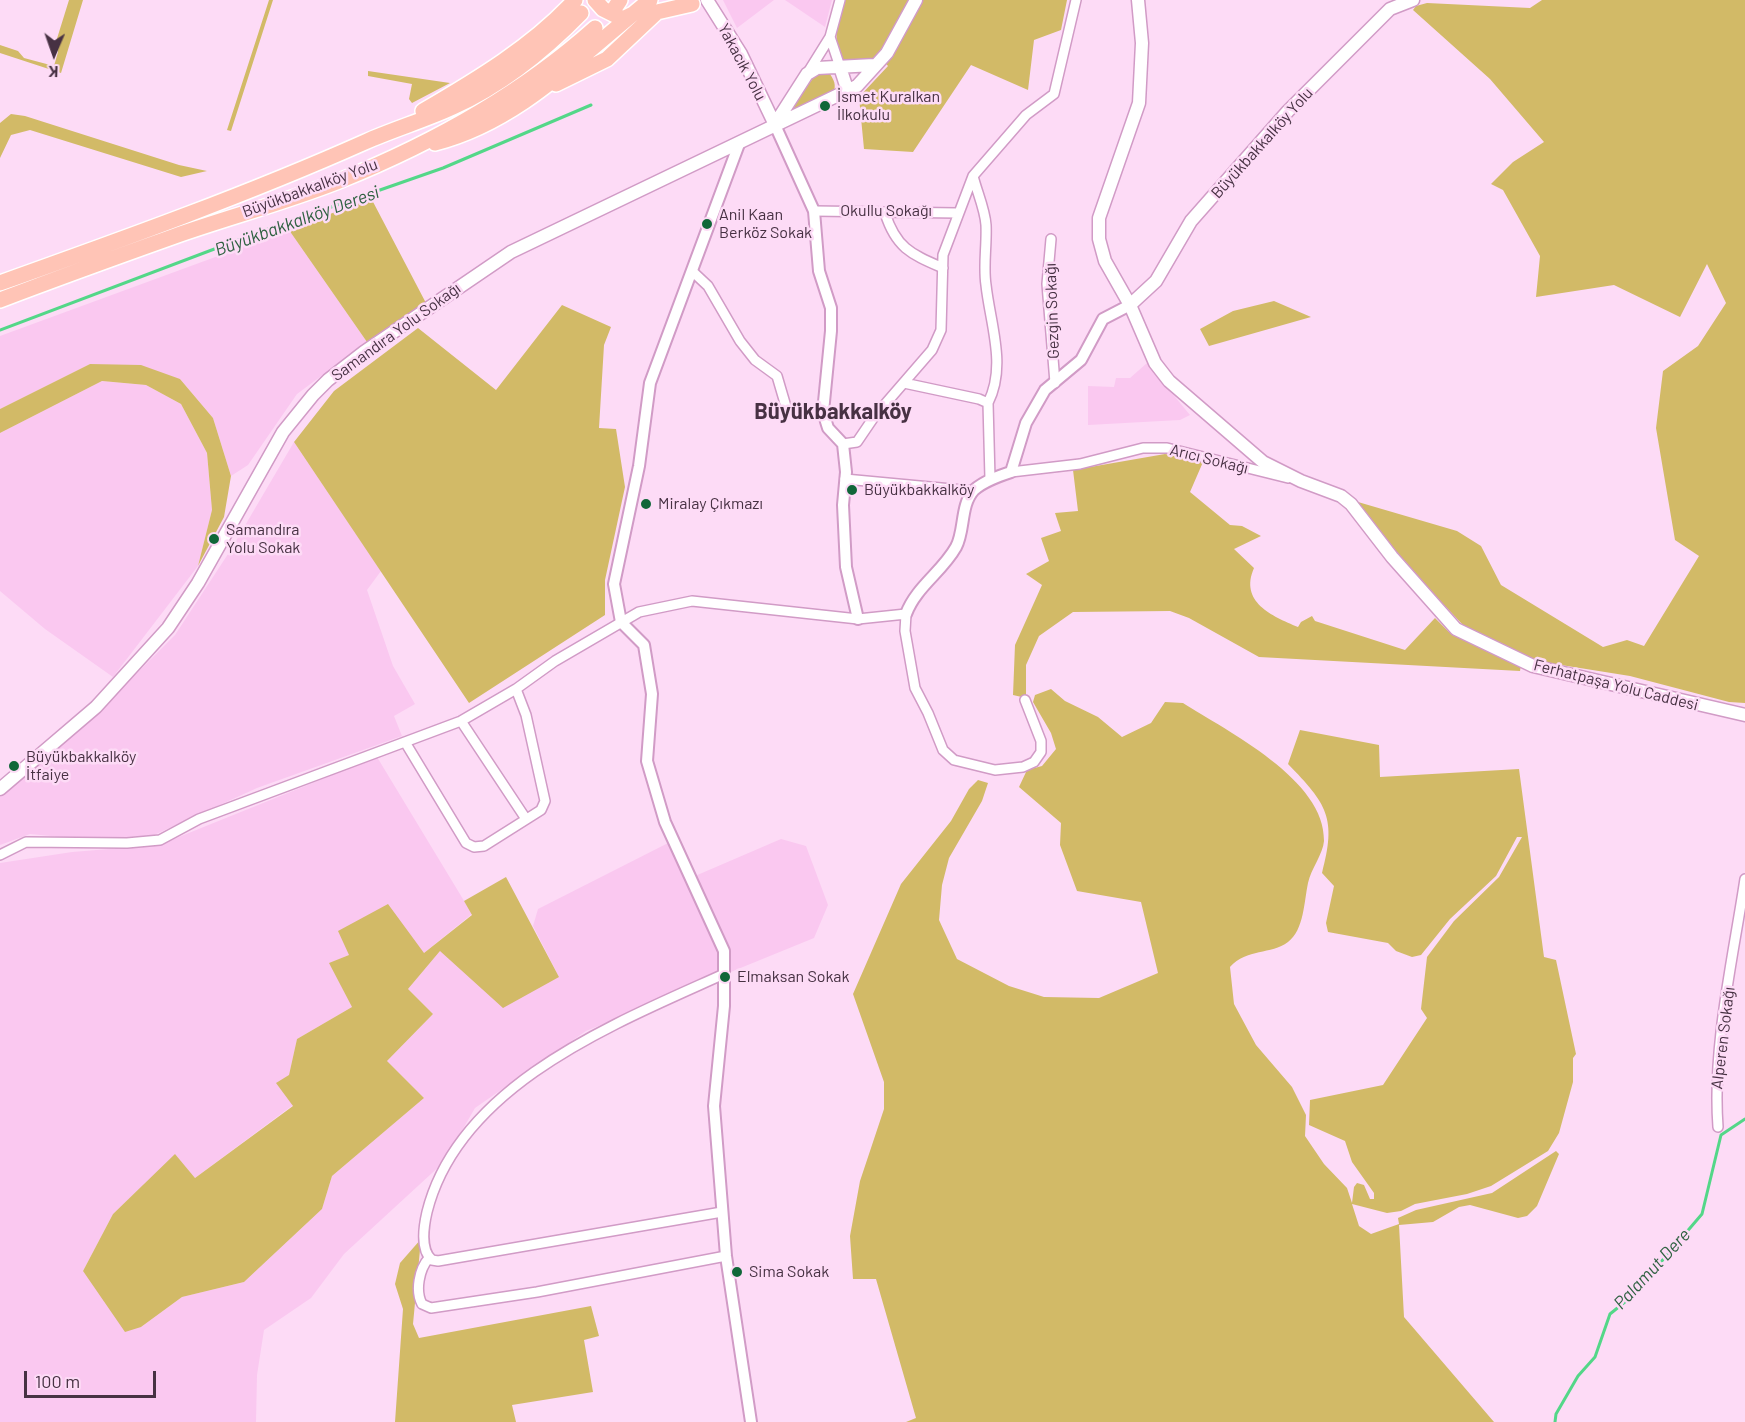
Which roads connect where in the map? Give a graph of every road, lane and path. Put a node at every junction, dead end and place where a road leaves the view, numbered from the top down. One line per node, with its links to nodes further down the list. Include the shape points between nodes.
1 (595, 0): 10 (highway, via 612,15 623,19)
2 (650, 0): 10 (highway)
3 (840, 0): 12 (street)
4 (916, 0): 13 (main road, via 898,36)
5 (1076, 0): 21 (street, via 1054,94 1026,115)
6 (1138, 0): 30 (main road, Ferhatpaşa Yolu Caddesi, via 1142,43 1139,103 1099,218 1105,261)
7 (1413, 0): 30 (main road, Büyükbakkalköy Yolu, via 1390,9 1288,111 1191,221 1156,281)
8 (699, 2): 16 (highway, via 657,12 606,60); 18 (main road, Yakacık Yolu, via 741,54)
9 (578, 7): 28 (highway, Büyükbakkalköy Yolu, via 525,64 453,107 279,180)
10 (633, 14): 16 (highway)
11 (595, 27): 20 (highway, Büyükbakkalköy Yolu, via 541,72 483,111)
12 (830, 37): 14 (street); 15 (street)
13 (874, 65): 14 (main road); 17 (main road)
14 (840, 67): 15 (main road, via 817,68); 17 (main road)
15 (807, 74): 18 (main road)
16 (545, 89): 20 (highway, via 476,130)
17 (848, 92): 18 (main road)
18 (775, 125): 19 (main road, Samandıra Yolu Sokağı); 22 (street)
19 (739, 144): 27 (street); 49 (main road, Samandıra Yolu Sokağı, via 511,252 328,380 283,432 198,583 168,628 96,707)
20 (403, 152): 29 (highway, Büyükbakkalköy Yolu, via 338,181)
21 (973, 176): 24 (street); 33 (street, via 985,219 986,283 996,338 994,382)
22 (814, 211): 23 (street, Okullu Sokağı); 34 (street, via 819,271 831,308)
23 (885, 213): 24 (street, Okullu Sokağı); 26 (street, via 899,244)
24 (957, 213): 26 (street, via 943,255)
25 (1051, 239): 32 (street, Gezgin Sokağı, via 1047,284)
26 (943, 268): 31 (street, via 941,330 932,350)
27 (692, 271): 34 (street, via 708,286 755,360 777,376 787,410); 43 (street, via 650,383 639,466 614,584)
28 (0, 283)
29 (0, 300)
30 (1130, 305): 32 (street, via 1102,319 1081,360); 39 (main road, Ferhatpaşa Yolu Caddesi, via 1155,363 1169,381 1263,462)
31 (904, 383): 33 (street); 35 (street, via 857,442)
32 (1055, 383): 36 (street, via 1045,390 1026,423)
33 (988, 403): 38 (street)
34 (823, 412): 35 (street, via 828,428)
35 (843, 444): 37 (street)
36 (1011, 472): 38 (street); 39 (street, Arıcı Sokağı, via 1080,464 1143,448 1167,448)
37 (845, 479): 40 (street); 42 (street, via 846,567)
38 (990, 480): 40 (street)
39 (1300, 481): 46 (main road, Ferhatpaşa Yolu Caddesi, via 1341,496 1351,504 1456,629 1533,666)
40 (973, 491): 41 (street, via 957,546 912,598)
41 (906, 614): 42 (street); 45 (street, via 905,631 915,688 943,750 963,764 995,770 1034,762 1041,752 1041,741)
42 (858, 619): 43 (street, via 692,601 639,612)
43 (621, 622): 44 (street); 53 (street, via 644,645 652,694 647,761 665,822 724,951)
44 (516, 689): 47 (street); 50 (street, via 545,798 541,810)
45 (1025, 700)
46 (1745, 715)
47 (461, 721): 48 (street); 50 (street)
48 (405, 742): 50 (street, via 444,810 470,845 484,846); 51 (street, via 200,819 160,840 26,842)
49 (0, 789)
50 (526, 819)
51 (0, 855)
52 (1745, 879): 54 (street, Alperen Sokağı, via 1720,1050 1715,1102)
53 (724, 974): 55 (street, via 714,1106); 57 (street, via 584,1042 538,1071 487,1112 451,1156 432,1196 425,1227 425,1252)
54 (1718, 1127)
55 (722, 1212): 56 (street); 57 (street, via 438,1261)
56 (726, 1256): 57 (street, via 431,1308 422,1304 418,1295 422,1269); 58 (street)
57 (429, 1258)
58 (751, 1422)

